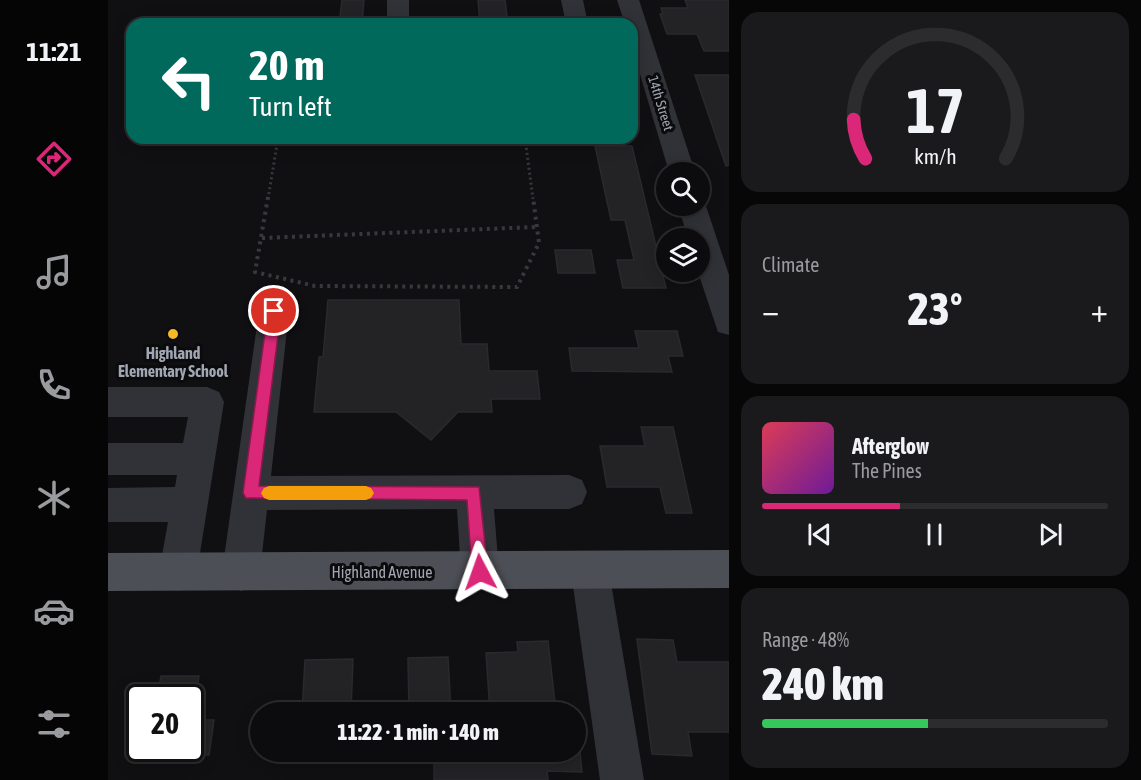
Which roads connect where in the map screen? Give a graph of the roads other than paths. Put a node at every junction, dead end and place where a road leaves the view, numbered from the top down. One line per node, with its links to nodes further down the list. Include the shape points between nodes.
1 (398, 0): 4 (street)
2 (572, 0): 5 (street)
3 (628, 0): 6 (street, 14th Street)
4 (398, 18)
5 (576, 18)
6 (632, 18)
7 (638, 39): 8 (street, 14th Street)
8 (679, 162)
9 (695, 216): 11 (street)
10 (274, 311): 17 (street)
11 (729, 323)
12 (108, 402): 14 (street, via 207,402)
13 (108, 459): 14 (street)
14 (197, 459): 18 (street)
15 (474, 492): 16 (street); 17 (street); 25 (street)
16 (569, 492)
17 (251, 493): 24 (street)
18 (189, 504): 19 (street); 23 (street)
19 (108, 505)
20 (729, 569): 21 (main road, Highland Avenue)
21 (590, 571): 25 (main road, Highland Avenue); 26 (street)
22 (108, 572): 23 (main road, Highland Avenue)
23 (178, 572): 24 (main road, Highland Avenue)
24 (241, 572): 25 (main road, Highland Avenue)
25 (480, 572)
26 (622, 780)

